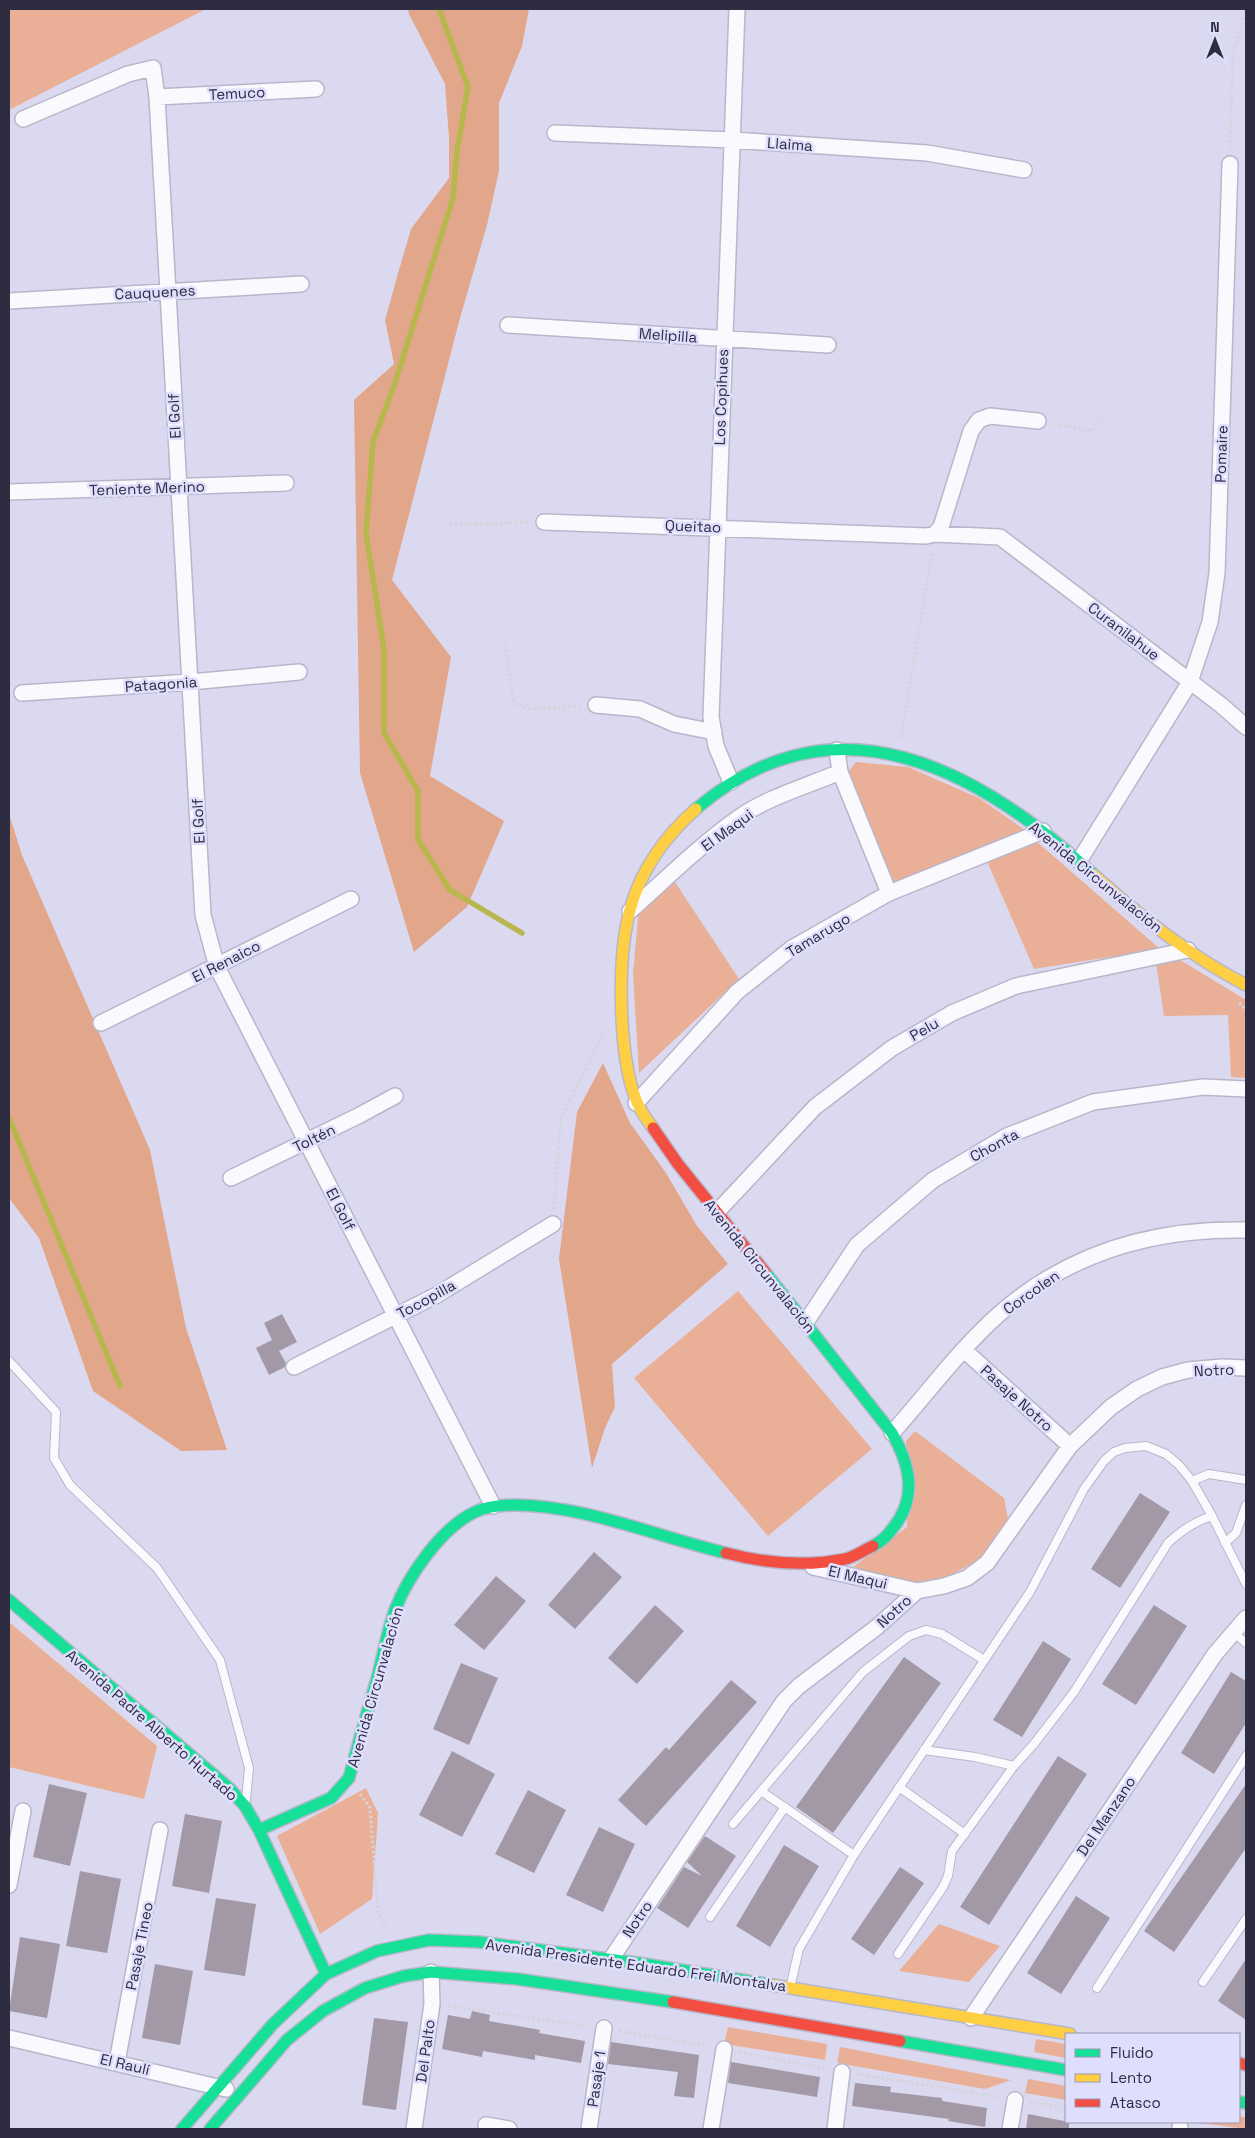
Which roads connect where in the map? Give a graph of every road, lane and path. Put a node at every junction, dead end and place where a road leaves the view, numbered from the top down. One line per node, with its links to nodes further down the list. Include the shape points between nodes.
1 (736, 9): 7 (street, Los Copihues)
2 (1246, 13): 8 (path, via 1233,50)
3 (316, 89): 4 (street, Temuco)
4 (157, 96): 5 (street, El Golf, via 153,68 128,74); 11 (street, El Golf)
5 (23, 119)
6 (556, 133): 7 (street, Llaima)
7 (732, 140): 9 (street, Llaima, via 927,153); 14 (street, Los Copihues)
8 (1230, 164): 29 (street, Pomaire, via 1217,573 1210,622)
9 (1024, 170)
10 (301, 284): 11 (street, Cauquenes)
11 (167, 292): 12 (street, Cauquenes); 19 (street, El Golf)
12 (9, 301)
13 (508, 325): 14 (street, Melipilla)
14 (723, 338): 15 (street, Melipilla); 23 (street, Los Copihues)
15 (828, 345)
16 (1101, 416): 17 (path, via 1092,431)
17 (1038, 422): 24 (street, via 990,416 979,420 971,431 941,527)
18 (286, 483): 19 (street, Teniente Merino)
19 (178, 486): 20 (street, Teniente Merino); 28 (street, El Golf)
20 (9, 492)
21 (544, 522): 22 (path); 23 (street, Queitao)
22 (450, 525)
23 (716, 527): 24 (street, Queitao); 33 (street, Los Copihues, via 711,717)
24 (935, 534): 25 (street, Queitao); 35 (path)
25 (1000, 537): 29 (street, Curanilahue)
26 (505, 644): 31 (path, via 514,703 529,709)
27 (299, 672): 28 (street, Patagonia)
28 (190, 682): 30 (street, Patagonia); 44 (street, El Golf, via 203,915)
29 (1190, 682): 32 (street, Curanilahue); 39 (street, Pomaire)
30 (22, 693)
31 (596, 705): 33 (street, via 640,709 674,724)
32 (1246, 727)
33 (714, 732): 37 (street, Los Copihues, via 716,746)
34 (836, 750): 35 (street, Avenida Circunvalación); 36 (street); 37 (street, Avenida Circunvalación, via 772,761)
35 (898, 755): 38 (street, Avenida Circunvalación, via 931,765 970,784)
36 (840, 772): 40 (street); 42 (street, El Maqui, via 771,800 740,817)
37 (731, 782): 42 (street, Avenida Circunvalación, via 705,800 678,826 654,857)
38 (1043, 831): 39 (street, Avenida Circunvalación); 40 (street, Tamarugo)
39 (1078, 861): 43 (street, Avenida Circunvalación, via 1139,914)
40 (889, 893): 50 (street, Tamarugo, via 792,948 737,992)
41 (351, 899): 44 (street, El Renaico)
42 (629, 912): 50 (street, Avenida Circunvalación, via 623,1032)
43 (1188, 950): 45 (street, Avenida Circunvalación); 53 (street, Pelu, via 1016,986 952,1013 892,1048 815,1107)
44 (217, 967): 46 (street, El Renaico); 51 (street, El Golf)
45 (1246, 984)
46 (101, 1023)
47 (607, 1025): 54 (path, via 562,1118)
48 (1246, 1089): 57 (street, Chonta, via 1203,1088 1093,1102 1007,1136 933,1180 857,1245)
49 (395, 1096): 51 (street, Toltén)
50 (636, 1103): 53 (street, Avenida Circunvalación, via 674,1160)
51 (307, 1141): 52 (street, Toltén); 56 (street, El Golf)
52 (231, 1178)
53 (717, 1212): 57 (street, Avenida Circunvalación)
54 (553, 1224): 56 (street, Tocopilla, via 435,1296)
55 (1246, 1230): 58 (street, Corcolen, via 1213,1229 1161,1235 1100,1252 1047,1277 998,1315)
56 (396, 1315): 60 (street, Tocopilla); 67 (street, El Golf)
57 (806, 1322): 62 (street, Avenida Circunvalación)
58 (964, 1350): 62 (street, Corcolen); 63 (street, Pasaje Notro)
59 (9, 1360): 84 (lane, via 56,1412 54,1458 70,1485 157,1568 220,1660 249,1768)
60 (294, 1367)
61 (1246, 1368): 63 (street, Notro, via 1188,1370 1162,1377 1111,1406)
62 (892, 1433): 70 (street, Avenida Circunvalación, via 910,1469 911,1492 904,1512 892,1530 876,1545 855,1555 834,1561)
63 (1070, 1446): 72 (street, Notro, via 988,1563 967,1578)
64 (1246, 1480): 65 (lane, via 1209,1474)
65 (1192, 1481): 68 (lane); 77 (lane, via 1179,1465 1153,1447 1137,1446 1114,1452 1084,1489 1030,1592)
66 (1246, 1505): 69 (lane, via 1236,1534)
67 (493, 1506): 70 (street, Avenida Circunvalación, via 514,1505 579,1513 725,1554); 81 (street, Avenida Circunvalación, via 466,1517 449,1531 417,1568 398,1604)
68 (1212, 1516): 69 (lane); 80 (lane, via 1196,1522 1168,1543 1074,1692)
69 (1225, 1543): 71 (lane)
70 (799, 1564): 72 (street, El Maqui)
71 (1246, 1584)
72 (917, 1591): 97 (street, Notro, via 877,1627 798,1686 784,1701)
73 (9, 1600): 84 (street, Avenida Padre Alberto Hurtado, via 229,1788)
74 (1246, 1618): 75 (street, Del Manzano)
75 (1233, 1632): 76 (lane); 104 (street, Del Manzano, via 1168,1723)
76 (1246, 1643)
77 (984, 1660): 78 (lane); 83 (lane, via 933,1631 918,1631 909,1636 863,1672)
78 (924, 1750): 80 (lane); 82 (lane)
79 (1246, 1756): 103 (lane)
80 (1014, 1766): 90 (lane)
81 (349, 1778): 89 (street, Avenida Circunvalación, via 331,1798); 95 (path, via 370,1808 378,1911)
82 (899, 1787): 90 (lane); 91 (lane)
83 (761, 1791): 85 (lane); 87 (lane)
84 (245, 1806): 89 (street, Avenida Padre Alberto Hurtado)
85 (785, 1808): 91 (lane); 93 (lane)
86 (23, 1812): 92 (street)
87 (734, 1824)
88 (160, 1830): 110 (street, Pasaje Tineo)
89 (259, 1830): 99 (street, Avenida Padre Alberto Hurtado)
90 (965, 1834): 96 (lane, via 952,1851 943,1887)
91 (854, 1855): 102 (lane, via 798,1949)
92 (9, 1885)
93 (710, 1918)
94 (1246, 1919): 101 (lane)
95 (394, 1946): 97 (street, Avenida Presidente Eduardo Frei Montalva, via 429,1940 479,1942); 99 (street, Avenida Presidente Eduardo Frei Montalva)
96 (898, 1954)
97 (611, 1959): 102 (street, Avenida Presidente Eduardo Frei Montalva)
98 (431, 1972): 100 (street, Avenida Presidente Eduardo Frei Montalva); 111 (street, Avenida Presidente Eduardo Frei Montalva, via 517,1979 620,1993); 120 (street, Del Palto, via 432,2004)
99 (326, 1974): 100 (street); 108 (street); 113 (street, Avenida Presidente Eduardo Frei Montalva, via 273,2024)
100 (382, 1982): 108 (street, Avenida Presidente Eduardo Frei Montalva, via 323,2011)
101 (1203, 1982)
102 (790, 1988): 104 (street, Avenida Presidente Eduardo Frei Montalva)
103 (1097, 1988)
104 (971, 2018): 106 (street, Avenida Presidente Eduardo Frei Montalva)
105 (604, 2028): 122 (street, Pasaje 1)
106 (1065, 2033)
107 (9, 2038): 110 (street, El Raulí)
108 (287, 2040): 114 (street, Avenida Presidente Eduardo Frei Montalva)
109 (724, 2049): 123 (street)
110 (117, 2062): 113 (street, El Raulí)
111 (1065, 2070)
112 (842, 2072): 124 (street)
113 (220, 2086): 114 (street, El Raulí); 118 (street, Avenida Presidente Eduardo Frei Montalva)
114 (240, 2094): 119 (street, Avenida Presidente Eduardo Frei Montalva)
115 (1015, 2100): 116 (path); 125 (street)
116 (1065, 2108)
117 (486, 2125): 121 (street)
118 (182, 2129)
119 (210, 2129)
120 (414, 2129)
121 (508, 2129)
122 (589, 2129)
123 (711, 2129)
124 (835, 2129)
125 (1010, 2129)

